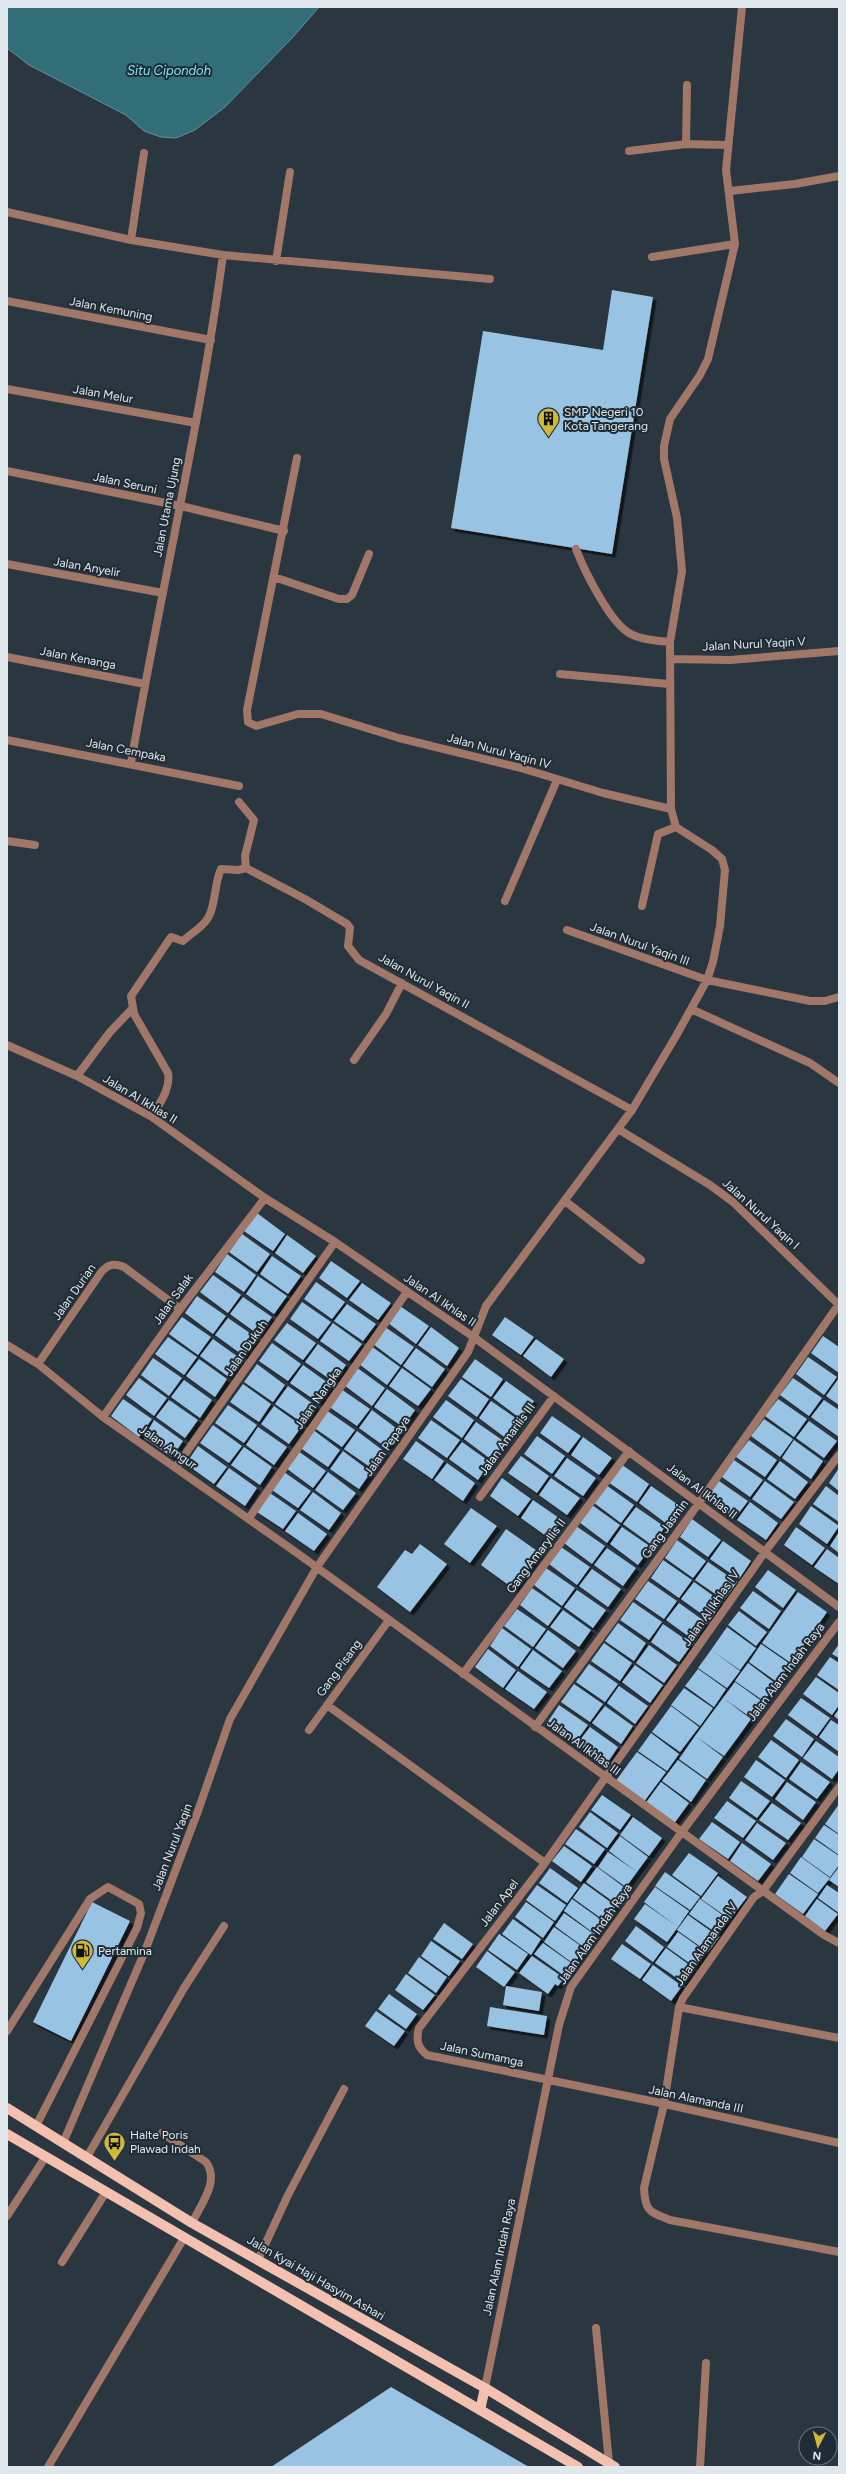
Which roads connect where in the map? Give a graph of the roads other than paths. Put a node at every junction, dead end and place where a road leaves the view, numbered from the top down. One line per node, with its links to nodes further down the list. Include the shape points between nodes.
1 (742, 7): 4 (street)
2 (687, 85): 3 (street)
3 (686, 144): 4 (street); 5 (street)
4 (727, 145): 9 (street, via 726,170)
5 (629, 151)
6 (144, 153): 11 (street)
7 (290, 172): 15 (street)
8 (839, 176): 9 (street)
9 (730, 191): 12 (street)
10 (7, 212): 11 (street)
11 (131, 240): 13 (street)
12 (735, 244): 14 (street); 30 (street, via 708,359 700,375 675,408 666,432 664,459 677,518 682,571)
13 (223, 255): 15 (street); 18 (street, Jalan Utama Ujung)
14 (652, 257)
15 (276, 261): 16 (street)
16 (490, 279)
17 (7, 301): 18 (street, Jalan Kemuning)
18 (211, 340): 20 (street, Jalan Utama Ujung)
19 (7, 389): 20 (street, Jalan Melur)
20 (196, 423): 23 (street, Jalan Utama Ujung)
21 (297, 458): 24 (street)
22 (7, 471): 23 (street, Jalan Seruni)
23 (181, 506): 24 (street, Jalan Seruni); 29 (street, Jalan Utama Ujung)
24 (284, 531): 28 (street)
25 (576, 549): 30 (street, via 582,565 612,617 630,634)
26 (369, 554): 28 (street, via 352,595 347,599 339,599)
27 (7, 564): 29 (street, Jalan Anyelir)
28 (274, 577): 39 (street, Jalan Nurul Yaqin IV, via 247,710 248,722 256,726 298,714 321,714 399,738 521,768)
29 (163, 592): 35 (street, Jalan Utama Ujung)
30 (670, 642): 33 (street)
31 (839, 651): 33 (street, Jalan Nurul Yaqin V, via 730,660)
32 (7, 656): 35 (street, Jalan Kenanga)
33 (670, 659): 36 (street)
34 (560, 674): 36 (street)
35 (145, 684): 38 (street, Jalan Utama Ujung)
36 (669, 684): 42 (street)
37 (7, 740): 38 (street, Jalan Cempaka)
38 (131, 763): 40 (street, Jalan Cempaka)
39 (557, 780): 42 (street, Jalan Nurul Yaqin IV); 47 (street)
40 (239, 786)
41 (239, 802): 46 (street, via 254,820 245,856)
42 (671, 809): 43 (street)
43 (676, 827): 48 (street, via 658,834); 50 (street, Jalan Pepaya, via 712,850 722,859 725,870 720,926)
44 (7, 841): 45 (street)
45 (35, 845)
46 (246, 868): 51 (street, Jalan Nurul Yaqin II, via 347,924 350,928 348,946 353,954 359,960); 53 (street, via 221,869 215,882 209,918 183,941 171,937 131,996)
47 (505, 901)
48 (642, 906)
49 (567, 930): 50 (street, Jalan Nurul Yaqin III)
50 (707, 980): 52 (street, Jalan Nurul Yaqin III, via 810,1001 825,1001); 54 (street, Jalan Pepaya)
51 (402, 983): 57 (street, via 386,1014); 60 (street, Jalan Nurul Yaqin II)
52 (839, 997)
53 (132, 1008): 58 (street, via 110,1032); 61 (street, via 169,1080)
54 (691, 1009): 59 (street, via 810,1063); 60 (street, Jalan Pepaya)
55 (9, 1046): 56 (street); 58 (street, Jalan Al Ikhlas II)
56 (7, 1054)
57 (354, 1060)
58 (77, 1076): 61 (street, Jalan Al Ikhlas II)
59 (839, 1083)
60 (632, 1110): 62 (street, Jalan Pepaya)
61 (152, 1117): 63 (street, Jalan Al Ikhlas II)
62 (618, 1129): 64 (street, Jalan Pepaya); 68 (street, Jalan Nurul Yaqin I, via 710,1185 733,1202)
63 (265, 1198): 65 (street, Jalan Al Ikhlas II); 69 (street, Jalan Salak)
64 (565, 1202): 66 (street); 70 (street, Jalan Pepaya, via 486,1306)
65 (335, 1242): 67 (street, Jalan Al Ikhlas II); 77 (street, Jalan Dukuh)
66 (641, 1260)
67 (407, 1292): 70 (street, Jalan Al Ikhlas II); 80 (street, Jalan Nangka)
68 (839, 1304): 79 (street, Gang Jasmin)
69 (180, 1309): 72 (street, Jalan Durian, via 124,1268 109,1265 102,1271); 74 (street, Jalan Salak)
70 (475, 1338): 73 (street, Jalan Al Ikhlas II); 82 (street, Jalan Pepaya, via 468,1352)
71 (7, 1345): 72 (street, Jalan Amgur)
72 (38, 1364): 74 (street, Jalan Amgur)
73 (554, 1396): 75 (street, Jalan Al Ikhlas II); 78 (street, Jalan Amarilis III)
74 (103, 1417): 77 (street, Jalan Amgur)
75 (629, 1451): 79 (street, Jalan Al Ikhlas II); 86 (street, Gang Amaryllis II)
76 (839, 1455): 81 (street, Jalan Al Ikhlas IV)
77 (176, 1467): 80 (street, Jalan Amgur)
78 (480, 1497)
79 (699, 1503): 81 (street, Jalan Al Ikhlas II); 88 (street, Gang Jasmin)
80 (249, 1518): 82 (street, Jalan Amgur)
81 (764, 1553): 83 (street, Jalan Al Ikhlas II); 90 (street, Jalan Al Ikhlas IV)
82 (317, 1567): 84 (street, Jalan Al Ikhlas III); 108 (street, Jalan Nurul Yaqin, via 230,1719 145,1951)
83 (839, 1607)
84 (389, 1620): 86 (street, Jalan Al Ikhlas III); 87 (street, Gang Pisang)
85 (839, 1622): 92 (street, Jalan Alam Indah Raya)
86 (463, 1674): 88 (street, Jalan Al Ikhlas III)
87 (327, 1705): 89 (street, Gang Pisang); 93 (street)
88 (535, 1727): 90 (street, Jalan Al Ikhlas III)
89 (309, 1730)
90 (606, 1779): 92 (street, Jalan Al Ikhlas III); 93 (street, Jalan Apel)
91 (839, 1787): 94 (street, Jalan Alamanda IV)
92 (681, 1833): 94 (street, Jalan Al Ikhlas III); 101 (street, Jalan Alam Indah Raya, via 571,1987 564,2005)
93 (545, 1863): 100 (street, Jalan Apel, via 419,2028)
94 (763, 1891): 96 (street, Jalan Al Ikhlas III); 97 (street, Jalan Alamanda IV, via 754,1897 690,1986)
95 (224, 1926): 111 (street, via 184,1988)
96 (837, 1940)
97 (679, 2007): 99 (street); 103 (street, Jalan Alamanda IV)
98 (7, 2031): 105 (street, via 90,1898 108,1887 139,1904 141,1914 137,1928)
99 (839, 2038)
100 (417, 2043): 101 (street, Jalan Sumamga, via 427,2055)
101 (548, 2080): 103 (street, Jalan Alamanda III); 121 (street, Jalan Alam Indah Raya)
102 (344, 2089): 117 (street, via 288,2195)
103 (664, 2104): 109 (street, Jalan Alamanda III); 116 (street, Jalan Alamanda IV, via 644,2188 644,2203 650,2212 670,2220)
104 (7, 2108): 105 (main road, Jalan Kyai Haji Hasyim Ashari)
105 (36, 2126): 108 (main road, Jalan Kyai Haji Hasyim Ashari)
106 (162, 2133): 114 (street, via 206,2162 211,2169 210,2184)
107 (7, 2134): 110 (main road)
108 (63, 2143): 111 (main road, Jalan Kyai Haji Hasyim Ashari)
109 (839, 2143)
110 (46, 2156): 112 (main road); 113 (street)
111 (87, 2157): 114 (main road, Jalan Kyai Haji Hasyim Ashari)
112 (106, 2192): 115 (main road); 118 (street)
113 (7, 2216)
114 (192, 2223): 115 (main road); 117 (main road, Jalan Kyai Haji Hasyim Ashari)
115 (184, 2238): 122 (main road); 124 (street)
116 (839, 2252)
117 (258, 2260): 121 (main road, Jalan Kyai Haji Hasyim Ashari)
118 (62, 2262)
119 (596, 2328): 123 (street)
120 (706, 2363): 126 (street)
121 (485, 2388): 122 (main road); 123 (main road, Jalan Kyai Haji Hasyim Ashari)
122 (480, 2410): 125 (main road)
123 (612, 2465)
124 (48, 2467)
125 (578, 2467)
126 (700, 2467)

